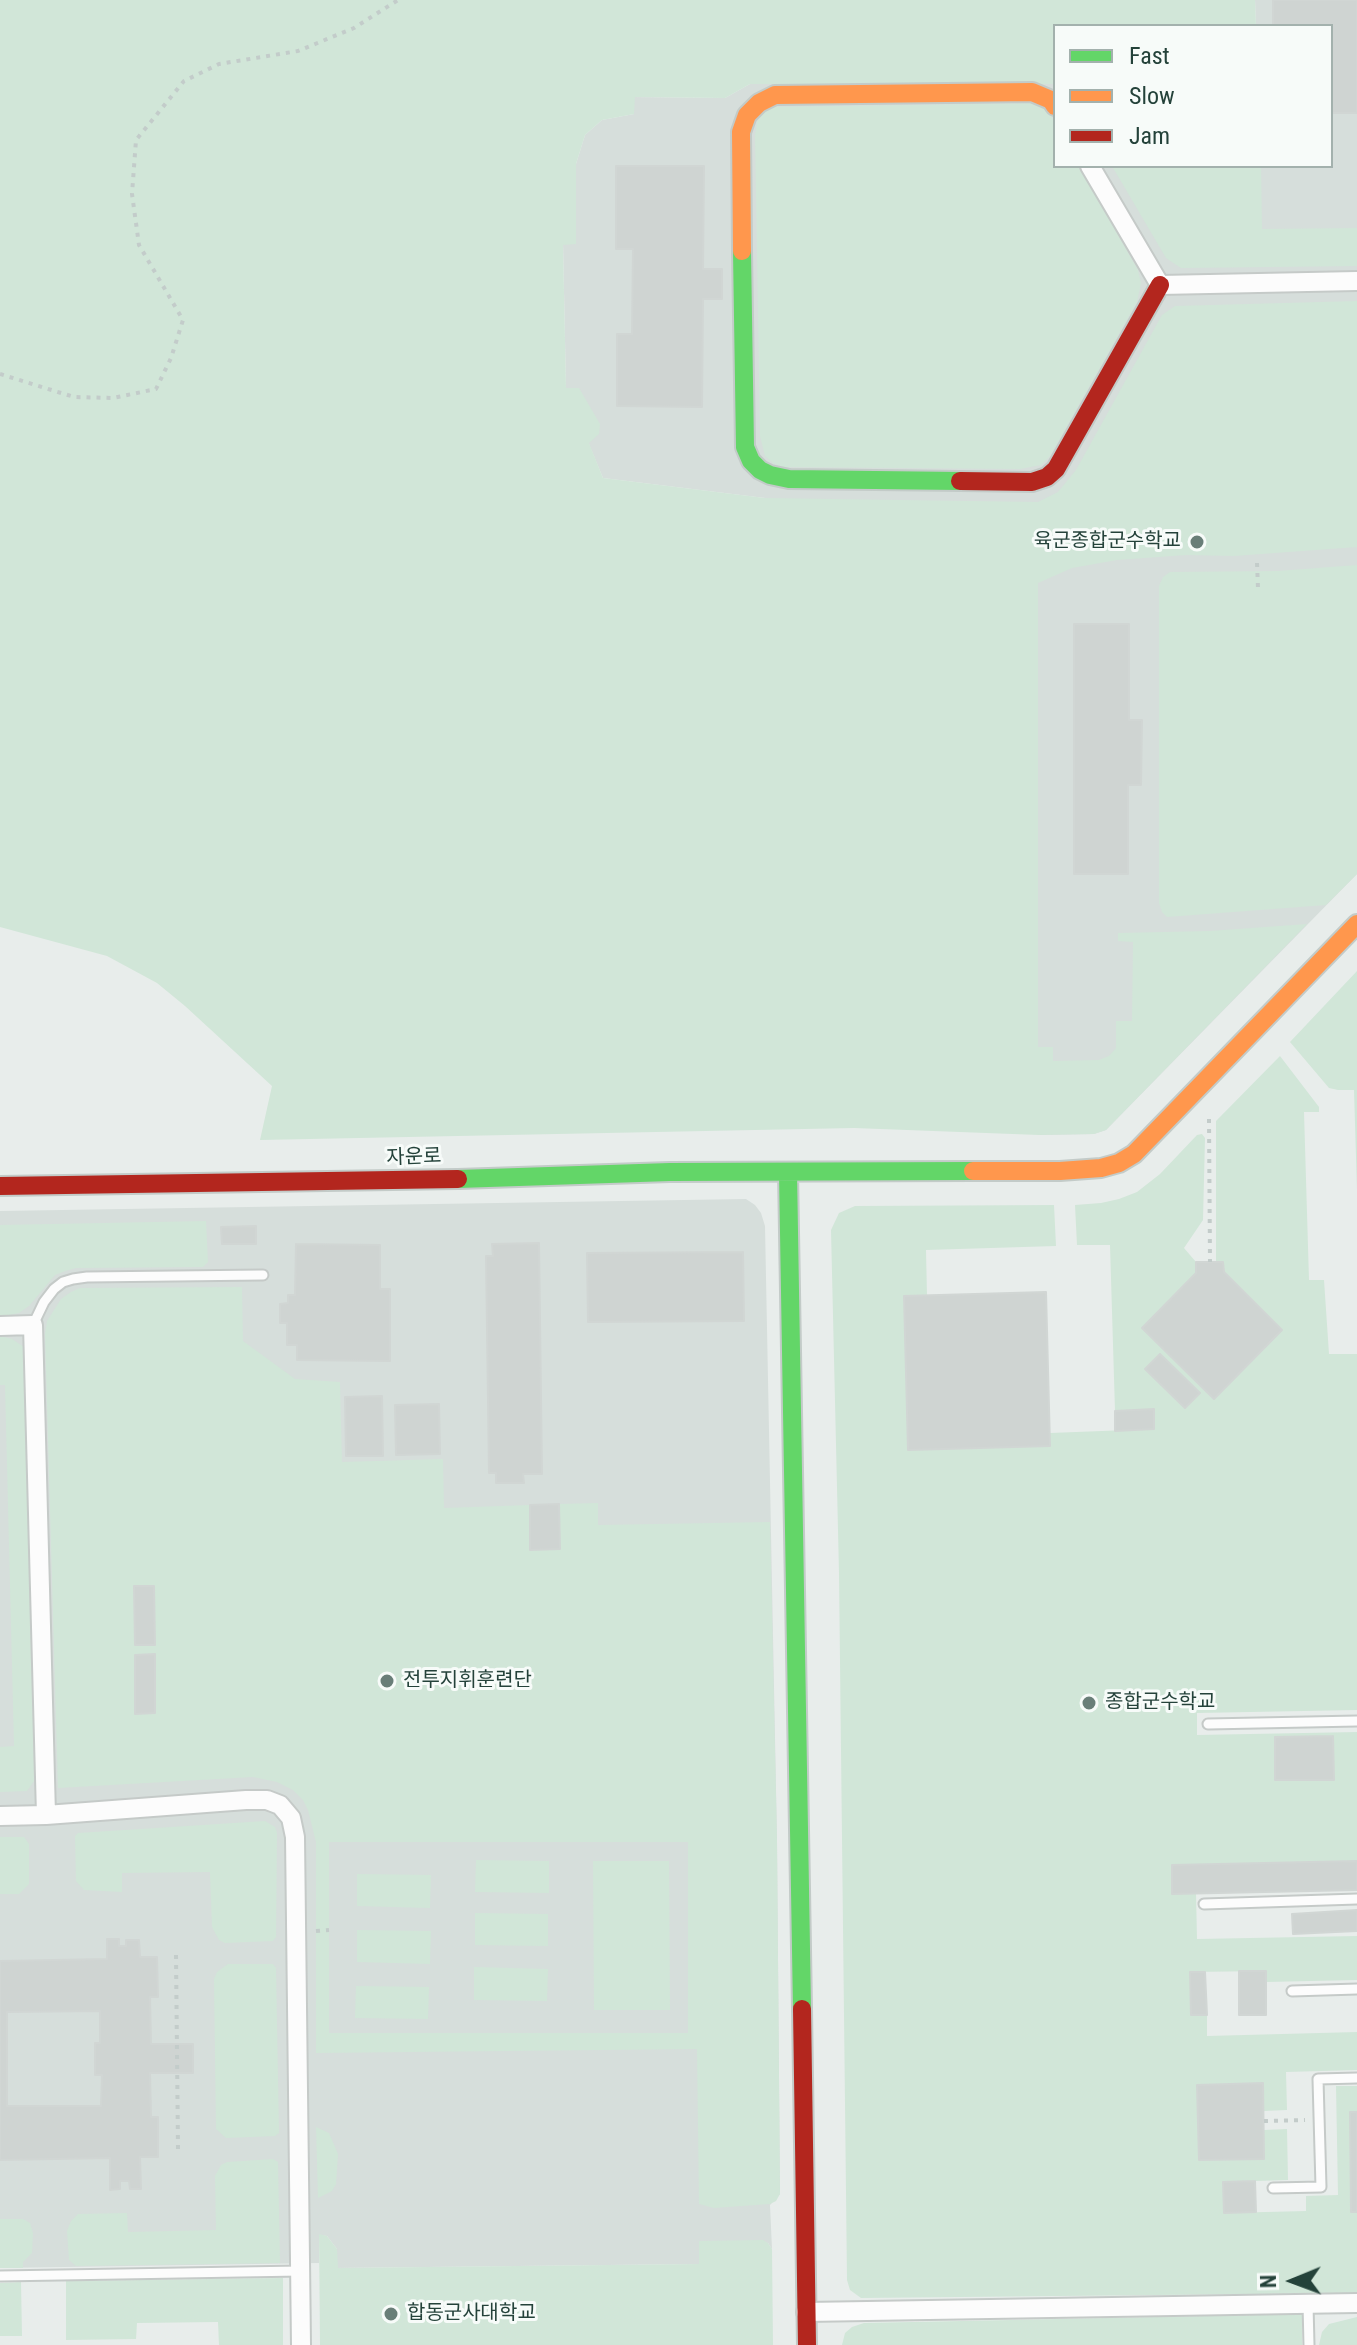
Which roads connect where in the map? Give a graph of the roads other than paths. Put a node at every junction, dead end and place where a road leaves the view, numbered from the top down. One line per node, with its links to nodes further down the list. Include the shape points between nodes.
1 (1053, 103): 4 (street, via 1032,92 775,95 747,115 741,132 741,167 745,447 751,461 770,475 789,479 1032,482 1047,477)
2 (1091, 168): 4 (street)
3 (1357, 281): 4 (street)
4 (1160, 285)
5 (1357, 924): 6 (street, 자운로, via 1134,1154 1119,1163 1060,1171)
6 (788, 1172): 7 (street, 자운로); 25 (street)
7 (0, 1186)
8 (263, 1275): 9 (lane, via 73,1279 54,1289)
9 (33, 1325): 10 (street); 13 (street)
10 (0, 1326)
11 (1357, 1721): 12 (lane)
12 (1208, 1724)
13 (46, 1815): 14 (street); 21 (street, via 267,1800 291,1818)
14 (0, 1816)
15 (1357, 1899): 16 (lane)
16 (1204, 1904)
17 (1357, 1989): 18 (lane)
18 (1292, 1991)
19 (1357, 2078): 20 (lane, via 1318,2079 1321,2187)
20 (1273, 2188)
21 (301, 2271): 22 (lane); 26 (street)
22 (0, 2276)
23 (1357, 2303): 24 (street)
24 (1308, 2304): 25 (street); 28 (lane)
25 (806, 2312): 27 (street)
26 (301, 2345)
27 (807, 2345)
28 (1309, 2345)

